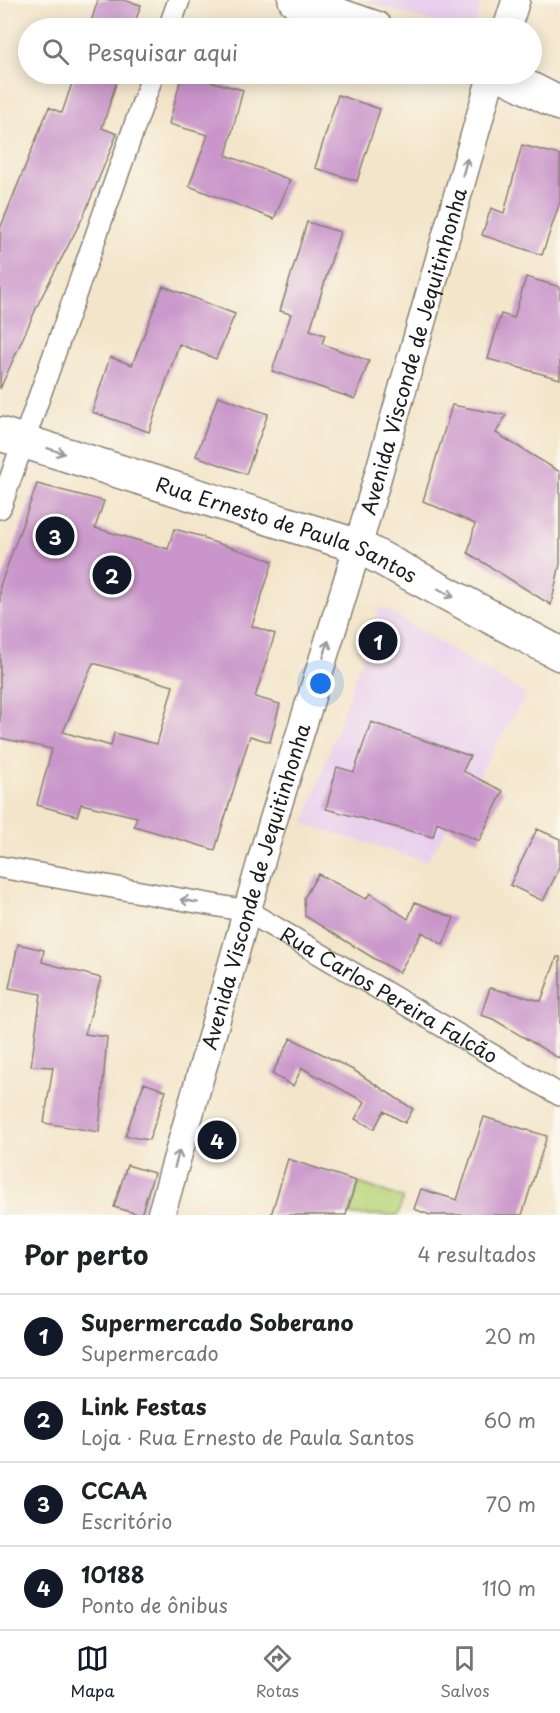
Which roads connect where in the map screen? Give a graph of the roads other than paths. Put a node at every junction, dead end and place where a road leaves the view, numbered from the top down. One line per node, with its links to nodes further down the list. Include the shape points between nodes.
1 (179, 0): 4 (street)
2 (295, 0): 5 (main road)
3 (516, 0): 6 (street)
4 (173, 18)
5 (347, 18)
6 (510, 18)
7 (149, 84): 11 (street)
8 (489, 84): 13 (street, Avenida Visconde de Jequitinhonha, one-way to 8)
9 (521, 84): 10 (main road)
10 (560, 104)
11 (12, 437): 12 (street); 13 (main road, Rua Ernesto de Paula Santos, one-way to 13)
12 (0, 508)
13 (358, 546): 14 (main road, Rua Ernesto de Paula Santos, one-way to 14); 16 (street, Avenida Visconde de Jequitinhonha, one-way to 13)
14 (560, 654)
15 (0, 867): 16 (street, Rua Carlos Pereira Falcão, one-way to 15)
16 (247, 911): 17 (street, Rua Carlos Pereira Falcão); 18 (street, Avenida Visconde de Jequitinhonha, one-way to 16)
17 (560, 1095)
18 (161, 1215)

